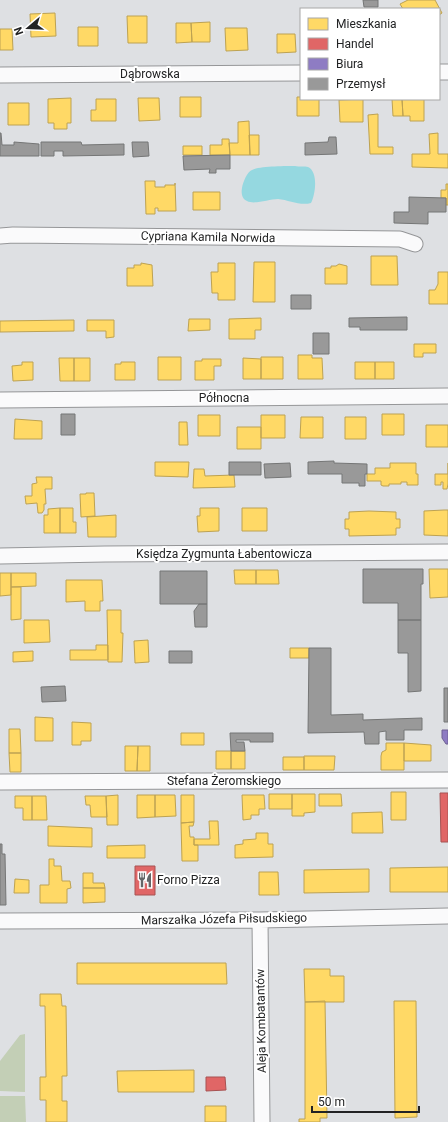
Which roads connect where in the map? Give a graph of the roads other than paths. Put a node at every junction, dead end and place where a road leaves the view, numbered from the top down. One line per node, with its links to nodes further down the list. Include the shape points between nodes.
1 (300, 73): 2 (street, Dąbrowska)
2 (0, 75)
3 (0, 236): 4 (street, Cypriana Kamila Norwida, via 400,239)
4 (415, 244)
5 (448, 396): 6 (street, Północna)
6 (0, 400)
7 (448, 552): 8 (street, Księdza Zygmunta Łabentowicza)
8 (0, 556)
9 (448, 780): 10 (street, Stefana Żeromskiego)
10 (0, 782)
11 (448, 916): 12 (street, Marszałka Józefa Piłsudskiego)
12 (260, 920): 13 (street, Marszałka Józefa Piłsudskiego); 14 (street, Aleja Kombatantów)
13 (0, 921)
14 (262, 1122)

